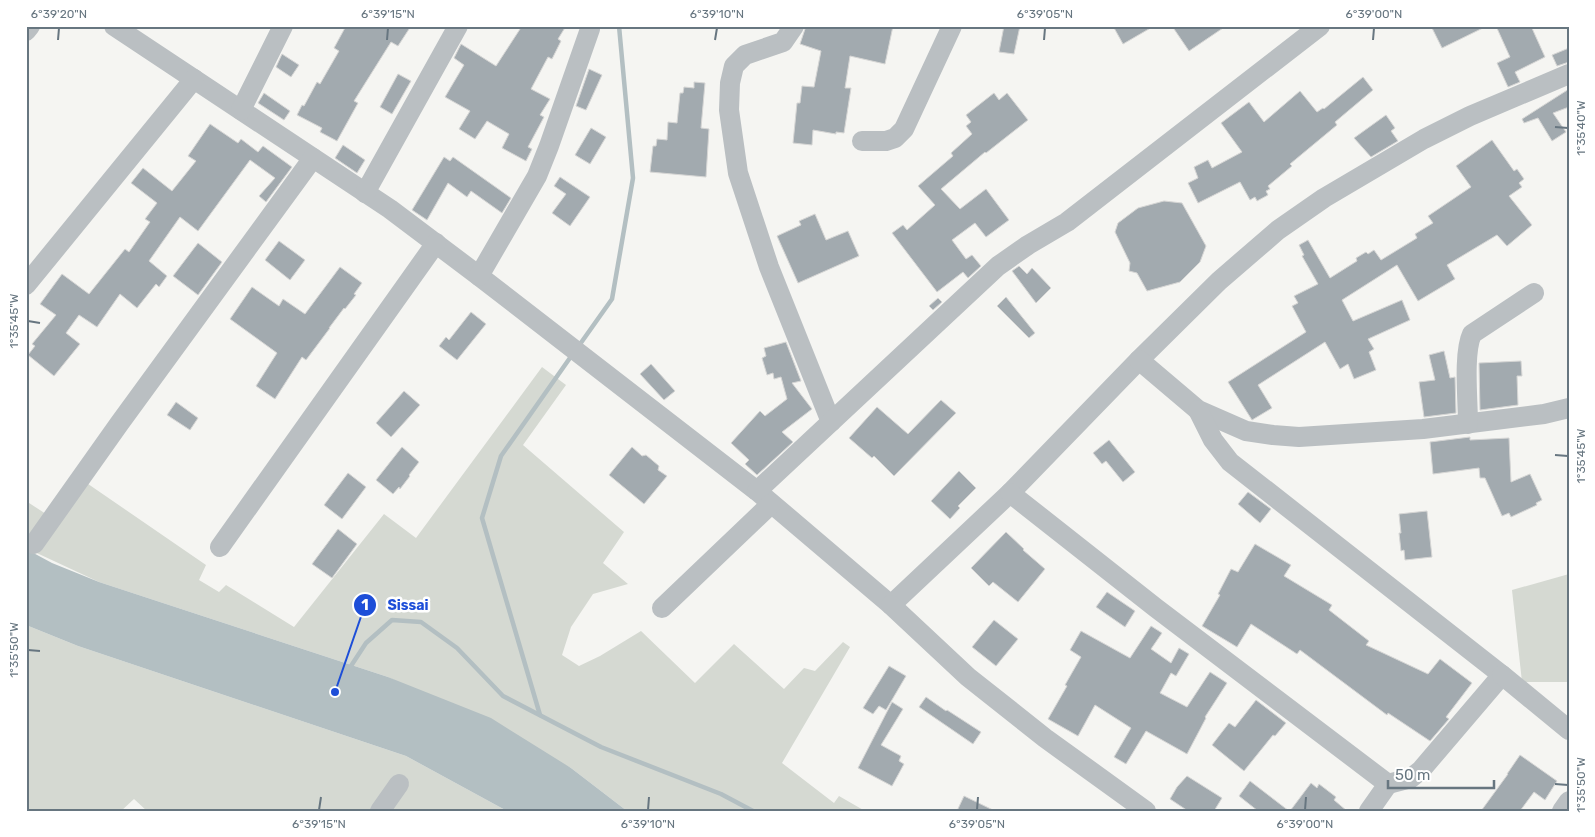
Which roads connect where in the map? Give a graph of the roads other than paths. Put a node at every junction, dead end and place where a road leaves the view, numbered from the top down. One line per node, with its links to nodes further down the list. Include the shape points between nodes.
1 (30, 26): 9 (street)
2 (114, 26): 11 (street)
3 (283, 26): 12 (street)
4 (458, 26): 15 (street)
5 (794, 26): 23 (street, via 783,42 745,55 734,66 729,110 738,173 769,267)
6 (952, 26): 13 (street, via 904,129 886,141)
7 (1320, 26): 23 (street, via 1067,222 998,266)
8 (590, 29): 17 (street, via 537,176)
9 (26, 31)
10 (1569, 74): 20 (street, via 1424,139 1324,198 1278,230 1219,281)
11 (194, 79): 12 (street); 18 (street)
12 (241, 110): 14 (street)
13 (862, 140)
14 (313, 158): 15 (street); 27 (street)
15 (365, 193): 16 (street)
16 (436, 243): 17 (street); 28 (street)
17 (480, 276): 26 (street)
18 (26, 285)
19 (1534, 293): 24 (street, via 1472,334 1467,353)
20 (1139, 360): 22 (street); 25 (street)
21 (1569, 408): 24 (street)
22 (1198, 410): 24 (street, via 1246,431 1299,437); 31 (street, via 1213,440 1230,462)
23 (831, 422): 26 (street)
24 (1468, 424)
25 (1010, 493): 29 (street); 34 (street)
26 (764, 498): 29 (street); 30 (street)
27 (34, 544)
28 (220, 547)
29 (890, 605): 37 (street, via 968,677)
30 (662, 608)
31 (1502, 675): 32 (street); 34 (street, via 1421,770 1411,778)
32 (1569, 730)
33 (398, 784): 36 (street)
34 (1388, 784): 38 (street)
35 (1569, 801): 39 (street)
36 (380, 811)
37 (1146, 811)
38 (1369, 811)
39 (1562, 811)

